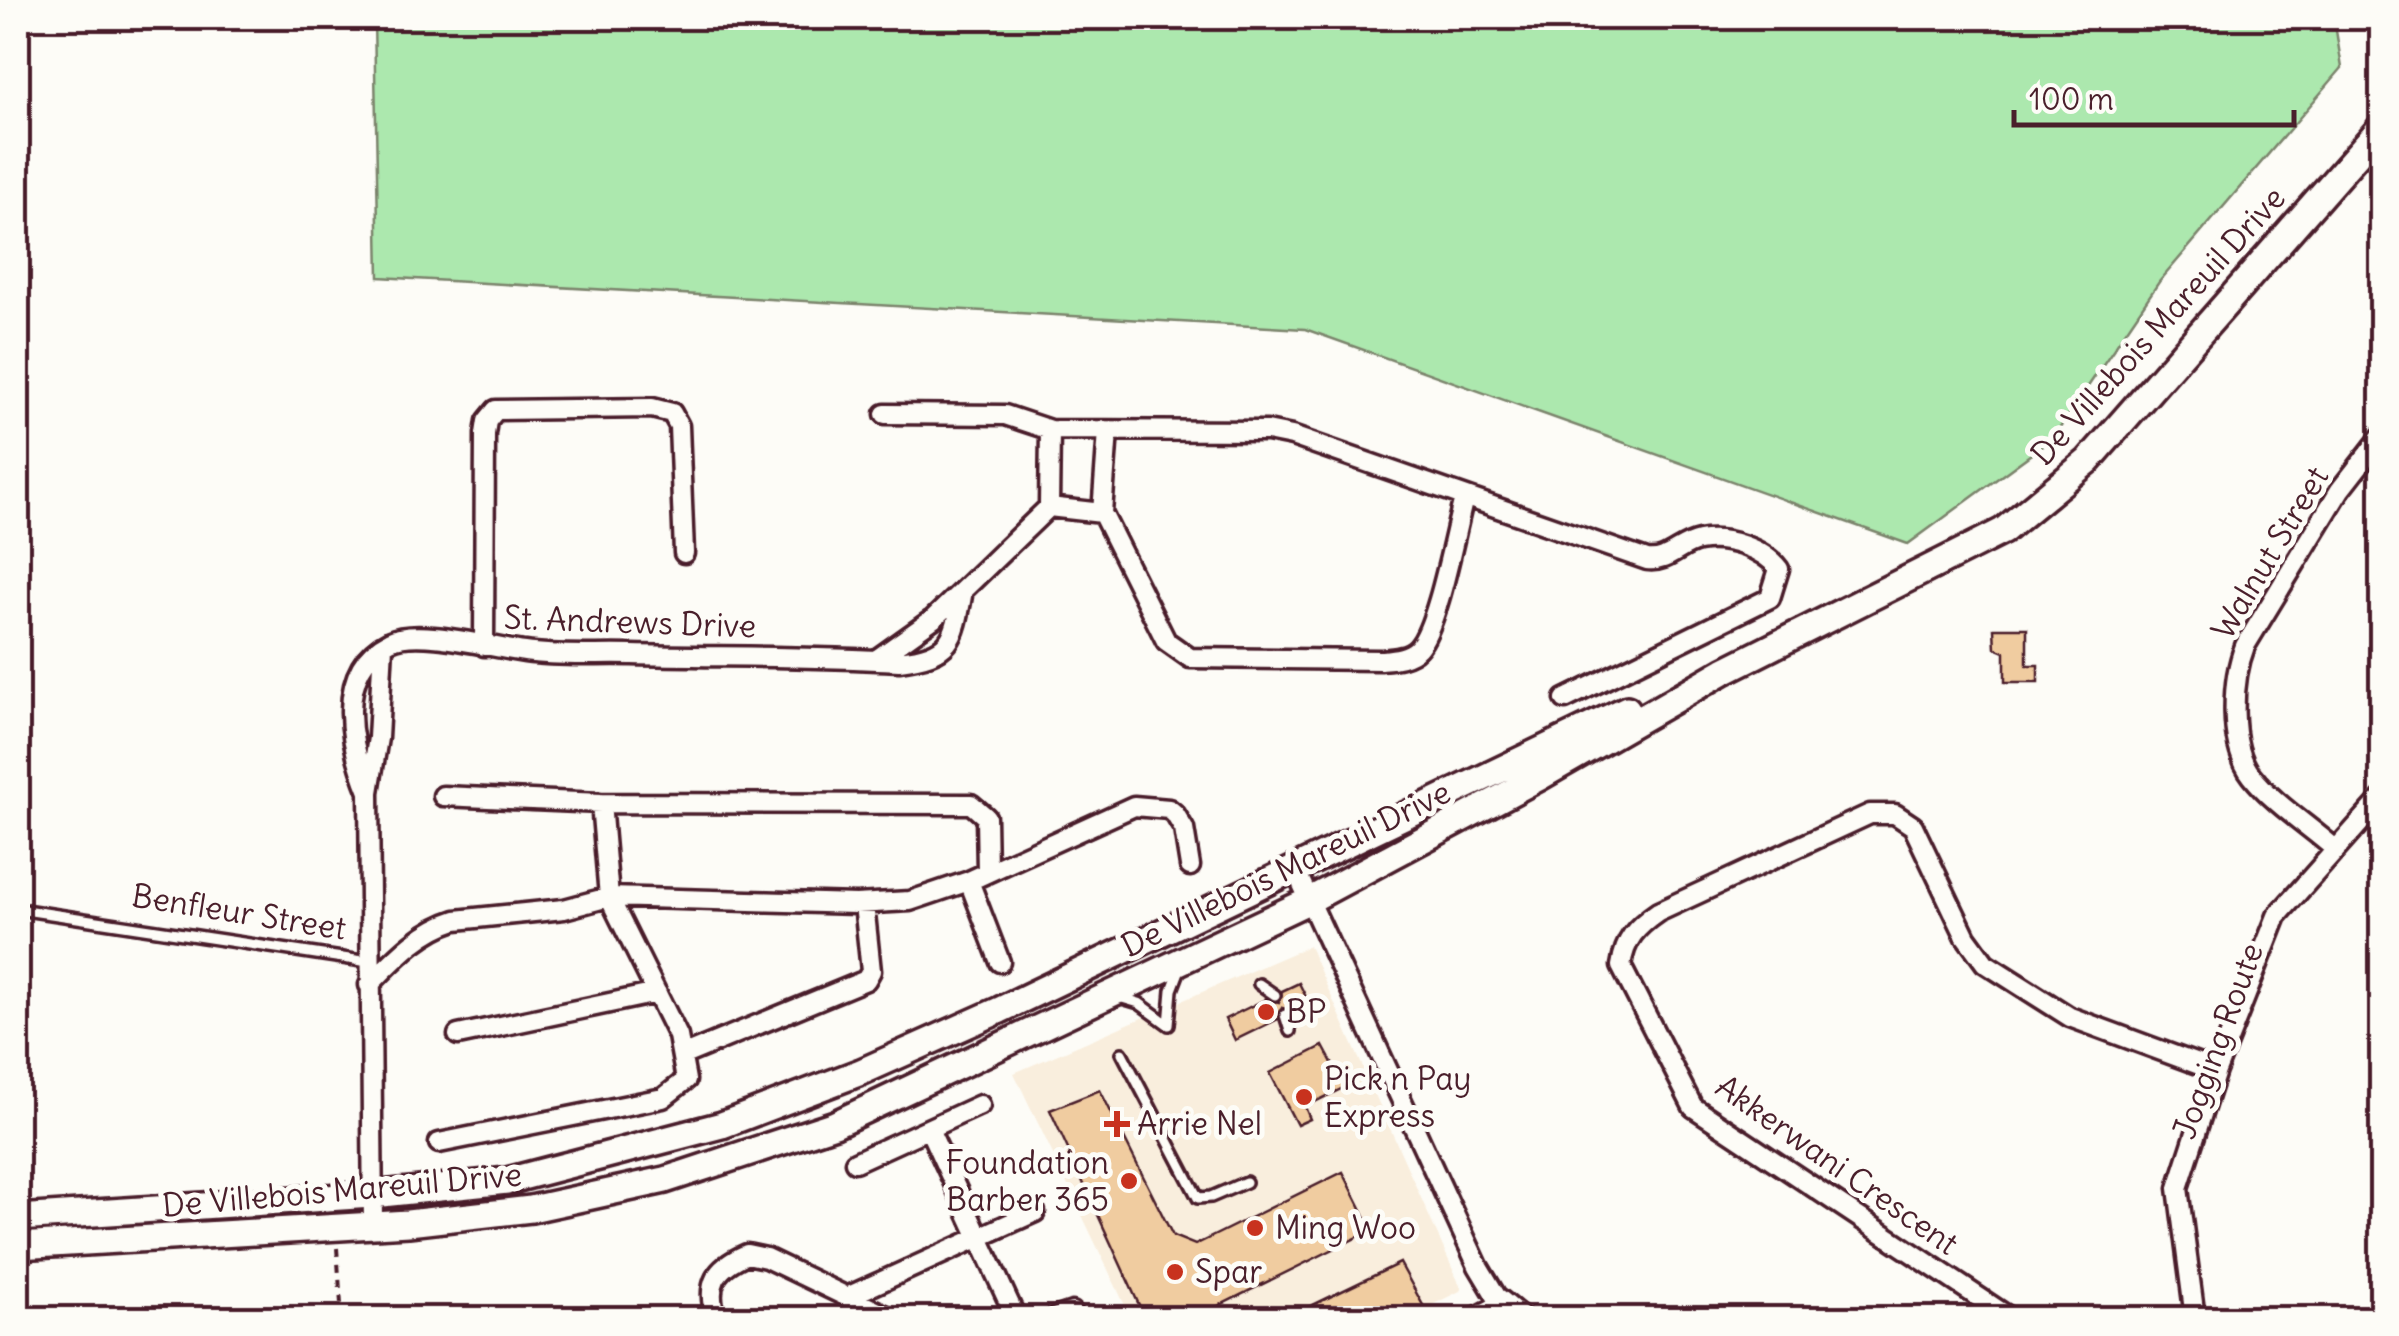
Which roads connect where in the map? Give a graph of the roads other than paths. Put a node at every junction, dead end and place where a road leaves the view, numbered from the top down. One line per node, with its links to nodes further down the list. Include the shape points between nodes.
1 (2382, 111): 23 (main road, De Villebois Mareuil Drive, via 2124,407 2014,512 1925,564)
2 (2382, 126): 26 (main road, De Villebois Mareuil Drive, via 2088,460 2003,531 1724,671)
3 (885, 414): 4 (street, via 1004,416)
4 (1050, 430): 5 (street); 8 (street)
5 (1108, 431): 7 (street, via 1267,431); 9 (street)
6 (2382, 436): 20 (street, Walnut Street, via 2340,490 2234,673 2238,734 2250,774)
7 (1464, 498): 9 (street, via 1425,636 1410,654 1381,660 1190,658 1166,641); 15 (street, via 1658,562 1698,542 1728,542 1770,557 1780,577 1770,598)
8 (1049, 507): 9 (street); 11 (street)
9 (1102, 512)
10 (684, 553): 13 (street, via 679,426 672,413 496,410 485,434)
11 (963, 590): 14 (street); 14 (street, St. Andrews Drive, via 954,635 940,652)
12 (383, 646): 13 (street, St. Andrews Drive, via 416,637); 16 (street); 16 (street, via 354,682 355,756)
13 (484, 646): 14 (street, St. Andrews Drive, via 530,653)
14 (876, 659)
15 (1565, 698)
16 (369, 792): 30 (street)
17 (442, 796): 19 (street)
18 (2382, 798): 20 (street)
19 (600, 803): 22 (street, via 971,804 986,817); 25 (street)
20 (2335, 849): 42 (street, via 2270,927)
21 (1190, 866): 22 (street, via 1180,820 1169,809 1150,806 1120,809)
22 (988, 871): 24 (street)
23 (1296, 871): 26 (street); 48 (main road, De Villebois Mareuil Drive, via 931,1041 722,1126 507,1180)
24 (969, 881): 27 (street, via 920,899); 31 (street)
25 (609, 898): 27 (street); 33 (street, via 440,925); 34 (street)
26 (1306, 902): 29 (main road, De Villebois Mareuil Drive); 55 (street, via 1478,1266)
27 (864, 904): 41 (street, via 866,980)
28 (18, 909): 30 (lane, Benfleur Street)
29 (1187, 956): 35 (main road, De Villebois Mareuil Drive); 35 (lane, via 1172,990 1169,1025 1140,1003)
30 (368, 962): 33 (street, Benfleur Street)
31 (1000, 962)
32 (1259, 984): 36 (lane)
33 (369, 985): 48 (street, Benfleur Street)
34 (656, 992): 39 (street); 41 (street)
35 (1104, 995): 51 (main road, De Villebois Mareuil Drive, via 834,1124 682,1175 531,1208)
36 (1275, 995)
37 (1285, 1015): 38 (lane)
38 (1290, 1030)
39 (458, 1034)
40 (1122, 1053): 47 (lane, via 1198,1198)
41 (684, 1055): 45 (street, via 686,1080 662,1098)
42 (2216, 1071): 63 (street, Akkerwani Crescent, via 2070,1017 1985,963 1966,937 1923,842 1894,814 1870,814 1636,927 1621,966 1693,1107); 64 (street, via 2178,1188)
43 (980, 1105): 44 (street)
44 (929, 1128): 46 (street); 52 (street)
45 (439, 1142)
46 (855, 1162)
47 (1246, 1182)
48 (372, 1196): 50 (main road, De Villebois Mareuil Drive); 51 (street, Benfleur Street)
49 (1035, 1212): 52 (street)
50 (18, 1218)
51 (373, 1225): 53 (main road, De Villebois Mareuil Drive)
52 (978, 1237): 54 (street); 59 (street)
53 (18, 1246)
54 (848, 1296): 57 (street, via 747,1254 717,1271 710,1286); 58 (street)
55 (1503, 1303): 61 (street); 62 (street)
56 (1072, 1312): 60 (street)
57 (716, 1318)
58 (891, 1318)
59 (1016, 1318)
60 (1054, 1318)
61 (1475, 1318)
62 (1523, 1318)
63 (2010, 1318)
64 (2195, 1318)

